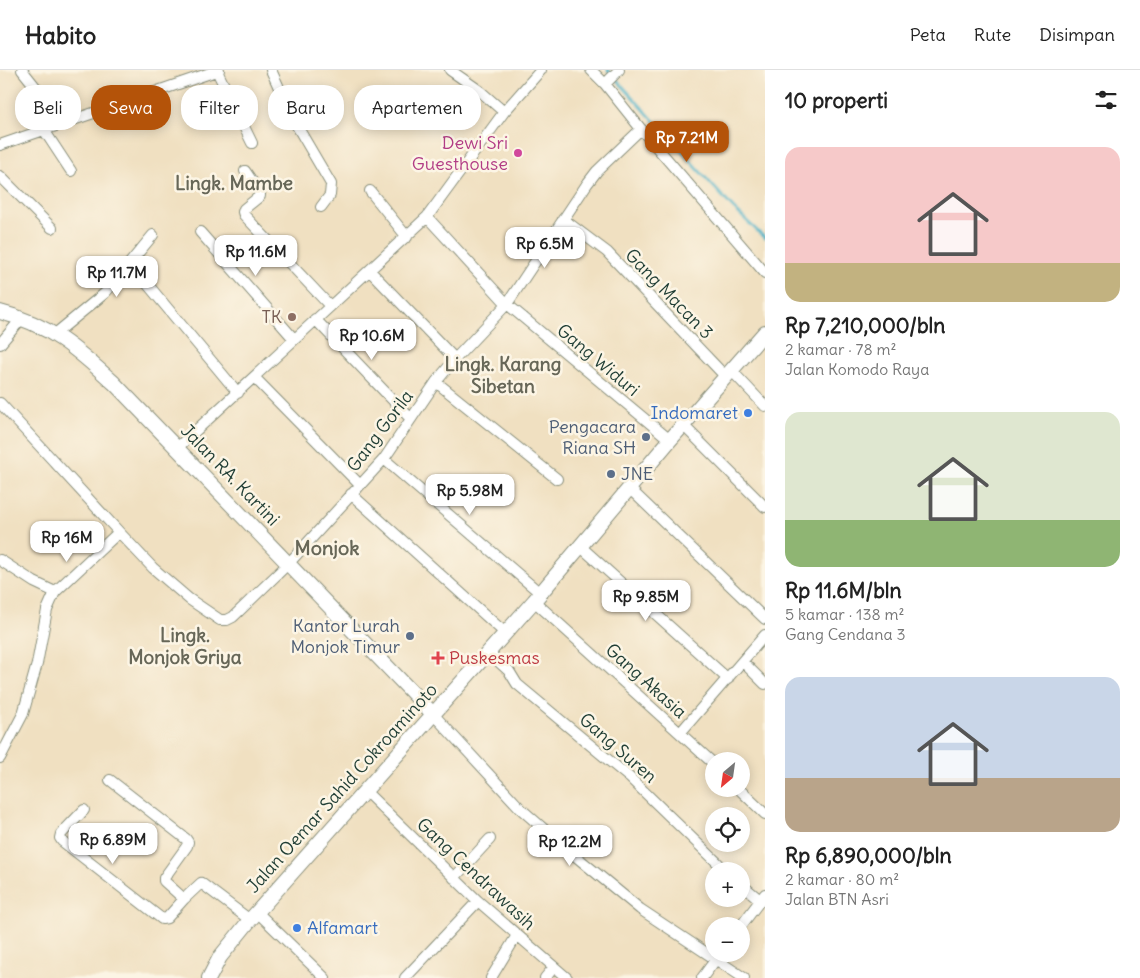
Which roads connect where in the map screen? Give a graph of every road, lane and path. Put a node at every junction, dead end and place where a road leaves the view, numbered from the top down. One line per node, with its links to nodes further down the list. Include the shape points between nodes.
1 (22, 70): 8 (street)
2 (218, 70): 10 (street); 13 (street)
3 (271, 70): 19 (street, via 294,121 331,184 330,196)
4 (450, 70): 9 (street)
5 (540, 70): 9 (street)
6 (591, 70): 7 (street)
7 (613, 76): 11 (street)
8 (34, 85)
9 (504, 112): 20 (street)
10 (81, 118)
11 (641, 129): 21 (street, Gang Gorila, via 597,170); 27 (street)
12 (44, 130): 14 (street); 15 (street)
13 (252, 144)
14 (0, 145)
15 (70, 171)
16 (245, 171): 30 (street, via 260,196 244,209 244,216)
17 (0, 176): 22 (street)
18 (370, 191): 25 (street)
19 (321, 208)
20 (427, 217): 25 (street); 29 (street, Gang Widuri)
21 (563, 219): 29 (street, Gang Gorila); 39 (street, Gang Macan 3, via 606,252)
22 (52, 228)
23 (200, 232): 36 (street)
24 (153, 235): 35 (street, via 104,293)
25 (407, 237): 26 (street)
26 (370, 271): 30 (street); 38 (street)
27 (765, 273)
28 (144, 280): 42 (street)
29 (506, 304): 38 (street, Gang Gorila); 47 (street, Gang Widuri)
30 (330, 306): 33 (street)
31 (0, 312): 32 (street, Jalan RA. Kartini)
32 (22, 318): 35 (street, Jalan RA. Kartini); 37 (street)
33 (315, 319): 36 (street); 45 (street)
34 (765, 332): 39 (street, Jalan Oemar Sahid Cokroaminoto)
35 (55, 334): 48 (street, Jalan RA. Kartini, via 107,377)
36 (294, 339): 40 (street)
37 (0, 344)
38 (455, 359): 41 (street, Gang Gorila)
39 (728, 373): 44 (street, Gang Macan 3); 46 (street, Jalan Oemar Sahid Cokroaminoto)
40 (254, 377): 42 (street); 51 (street)
41 (436, 382): 45 (street, Gang Gorila); 50 (street)
42 (238, 393): 48 (street)
43 (0, 403): 55 (street, Gang Gorila)
44 (765, 406)
45 (411, 420): 49 (street, Gang Gorila)
46 (683, 425): 47 (street, Jalan Oemar Sahid Cokroaminoto); 54 (street)
47 (670, 440): 52 (street, Jalan Oemar Sahid Cokroaminoto)
48 (177, 448): 58 (street, Jalan RA. Kartini)
49 (384, 459): 51 (street, Gang Gorila); 60 (street, Gang Akasia)
50 (557, 479)
51 (360, 485): 53 (street, Gang Gorila)
52 (628, 488): 56 (street, Jalan Oemar Sahid Cokroaminoto); 61 (street)
53 (351, 494): 58 (street, Gang Gorila); 62 (street)
54 (765, 507)
55 (119, 532): 58 (street, Gang Gorila, via 178,591 220,620 232,617); 59 (street)
56 (580, 546): 60 (street, Jalan Oemar Sahid Cokroaminoto); 66 (street)
57 (0, 560): 59 (street)
58 (289, 564): 68 (street, Jalan RA. Kartini)
59 (55, 592): 71 (street, via 47,610 24,714)
60 (537, 597): 62 (street, Jalan Oemar Sahid Cokroaminoto); 69 (street, Gang Akasia)
61 (765, 619)
62 (505, 633): 64 (street, Jalan Oemar Sahid Cokroaminoto)
63 (765, 635): 65 (street)
64 (488, 652): 68 (street, Jalan Oemar Sahid Cokroaminoto); 78 (street, Gang Suren, via 509,671 516,684 630,778)
65 (742, 662): 66 (street); 67 (street)
66 (728, 679): 69 (street)
67 (765, 684)
68 (433, 714): 73 (street, Jalan Oemar Sahid Cokroaminoto); 87 (street, via 521,809 555,839 640,909)
69 (680, 733): 70 (street, Gang Akasia)
70 (705, 756)
71 (0, 758)
72 (110, 780): 82 (street, via 188,842 164,878)
73 (365, 791): 79 (street, Gang Cendrawasih); 84 (street, Jalan Oemar Sahid Cokroaminoto)
74 (748, 798): 76 (street)
75 (84, 810): 82 (street, via 61,834 62,841 162,919 167,918)
76 (765, 814)
77 (490, 839): 79 (street)
78 (717, 862)
79 (454, 878): 83 (street, Gang Cendrawasih)
80 (750, 890): 81 (street)
81 (762, 897): 85 (street)
82 (184, 898): 84 (street, via 198,884 204,884)
83 (478, 901): 86 (street, Gang Cendrawasih); 93 (street)
84 (254, 916): 91 (street, Jalan Oemar Sahid Cokroaminoto, via 220,957); 92 (street)
85 (747, 917)
86 (517, 936): 90 (street, Gang Cendrawasih); 94 (street)
87 (705, 948)
88 (714, 962): 97 (street)
89 (725, 962): 98 (street)
90 (554, 968): 95 (street); 96 (street, Gang Cendrawasih)
91 (209, 978)
92 (325, 978)
93 (405, 978)
94 (491, 978)
95 (545, 978)
96 (567, 978)
97 (702, 978)
98 (744, 978)

